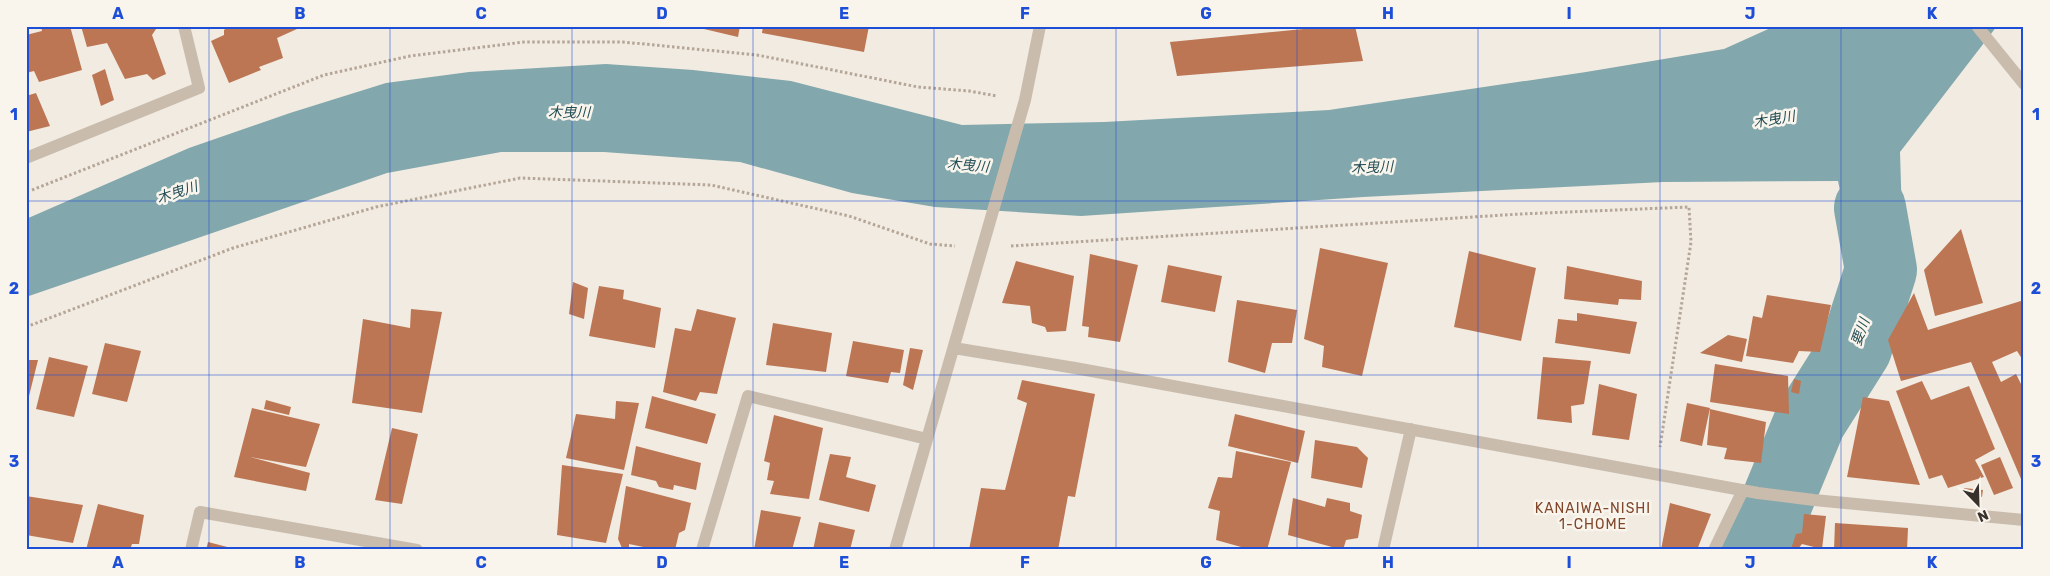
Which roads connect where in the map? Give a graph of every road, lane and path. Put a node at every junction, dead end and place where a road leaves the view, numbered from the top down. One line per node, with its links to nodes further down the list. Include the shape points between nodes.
1 (184, 26): 6 (street, via 200,88)
2 (1040, 26): 5 (street)
3 (1977, 26): 4 (street)
4 (2024, 84)
5 (1025, 100): 7 (path, via 918,87 757,55 623,42 524,42 410,56 324,75); 8 (street)
6 (26, 158)
7 (32, 190)
8 (981, 249): 9 (path, via 930,244 850,216 711,185 520,178 376,207 233,248); 10 (street); 13 (path, via 1520,214 1689,207 1691,242)
9 (26, 327)
10 (954, 348): 11 (street); 12 (street)
11 (1411, 429): 13 (street); 20 (street)
12 (927, 439): 18 (street, via 748,396); 19 (street)
13 (1656, 474): 14 (street)
14 (1743, 490): 15 (street); 21 (street)
15 (2024, 520)
16 (191, 550): 17 (street, via 200,512)
17 (417, 550)
18 (702, 550)
19 (895, 550)
20 (1383, 550)
21 (1714, 550)

